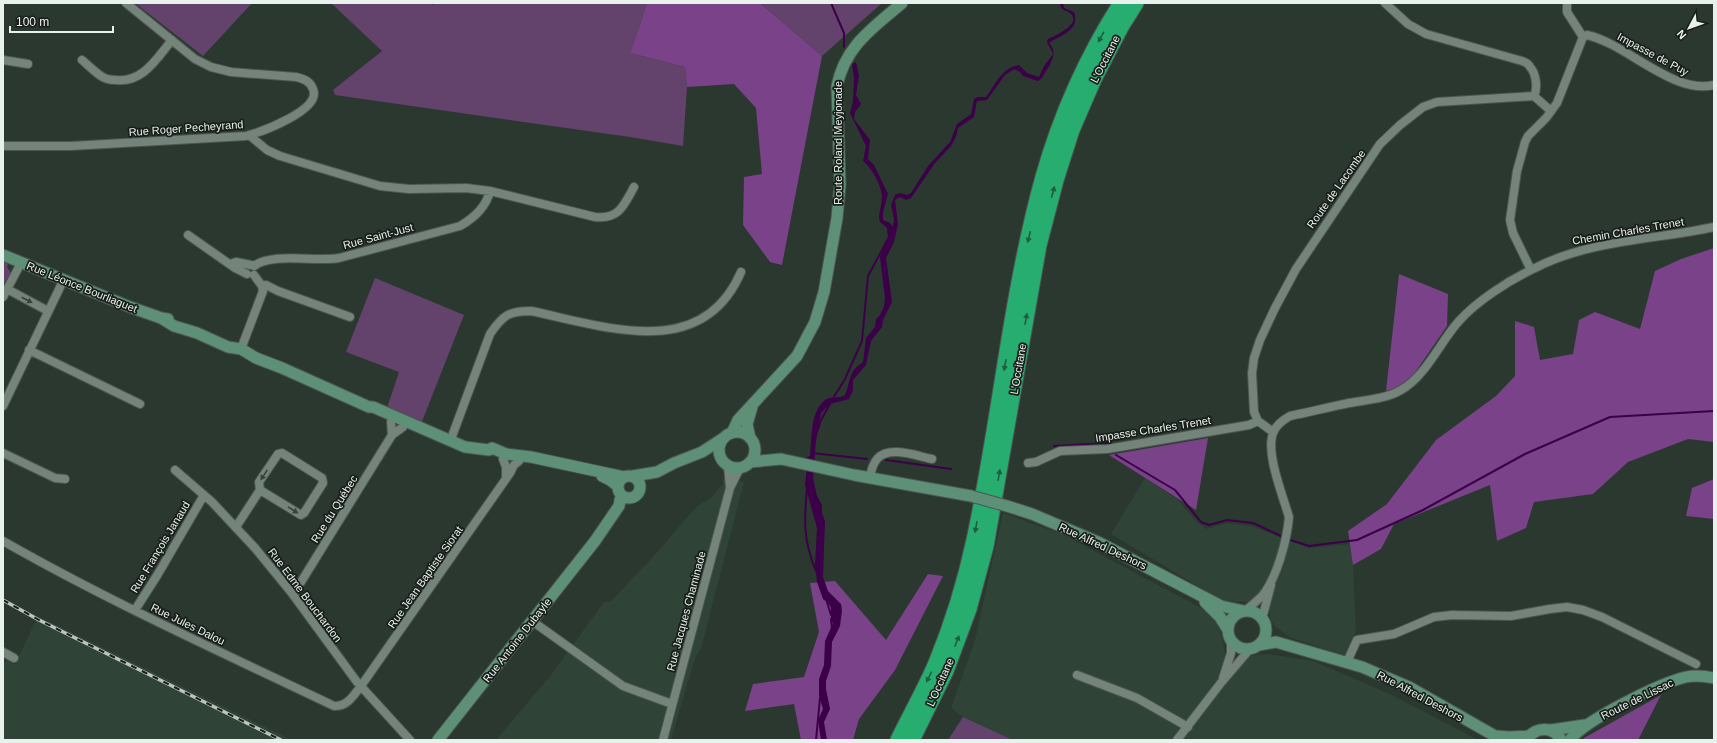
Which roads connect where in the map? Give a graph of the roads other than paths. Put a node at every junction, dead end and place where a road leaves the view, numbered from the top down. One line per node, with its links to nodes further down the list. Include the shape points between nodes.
1 (126, 3): 8 (street)
2 (902, 3): 40 (main road, Route Roland Meyjonade, via 851,50 840,72 837,86 840,185 824,292 815,322 797,356)
3 (1121, 3): 104 (highway, L'Occitane, one-way to 104, via 1099,40 1058,130 1043,177 1025,250 974,541 957,605 935,664)
4 (1136, 3): 105 (highway, L'Occitane, one-way to 4, via 946,671 969,609 986,546 1039,245 1056,180 1072,130 1094,79)
5 (1385, 3): 13 (street, via 1408,24 1426,34 1522,61 1530,66 1533,73 1537,90)
6 (1567, 3): 7 (street, via 1567,12)
7 (1583, 37): 12 (street, Impasse de Puy, via 1587,35 1603,40 1681,83 1705,87); 14 (street, via 1562,94)
8 (172, 40): 10 (street, via 140,76 130,80 102,77); 15 (street, Rue Roger Pecheyrand, via 195,59 211,67 231,72 296,77 306,80 311,85 315,94 306,109)
9 (3, 60): 11 (street)
10 (82, 60)
11 (28, 64)
12 (1714, 85)
13 (1534, 96): 14 (street); 43 (street, Route de Lacombe, via 1437,102 1423,107 1380,144 1296,268 1260,340 1252,373 1254,412)
14 (1551, 111): 27 (street, via 1525,142 1517,171 1510,220 1513,233)
15 (262, 132): 16 (street, Rue Roger Pecheyrand); 18 (street)
16 (249, 136): 17 (street, Rue Roger Pecheyrand, via 71,146); 18 (street)
17 (3, 146)
18 (270, 151): 20 (street, via 380,186)
19 (634, 186): 20 (street, via 618,212 601,218)
20 (490, 191): 26 (street, Rue Saint-Just, via 480,211 460,226 339,258 283,258 260,261)
21 (1714, 227): 27 (street, Chemin Charles Trenet, via 1574,251)
22 (188, 235): 25 (street)
23 (3, 255): 24 (main road, Rue Léonce Bourliaguet)
24 (21, 262): 30 (main road, Rue Léonce Bourliaguet); 33 (street)
25 (231, 264): 26 (street, via 236,262); 29 (street)
26 (253, 265): 29 (street, via 257,271)
27 (1531, 270): 45 (street, Chemin Charles Trenet, via 1472,309 1449,333 1420,375 1401,391 1382,398 1290,416 1278,424)
28 (740, 272): 48 (street, via 725,300 711,312 672,330 641,332 531,310 507,314 490,334)
29 (250, 274): 31 (street)
30 (62, 281): 35 (street); 37 (main road, Rue Léonce Bourliaguet, via 228,347)
31 (262, 286): 32 (street, via 266,285); 34 (street)
32 (278, 291): 34 (street); 36 (street)
33 (5, 293): 35 (street, one-way to 35)
34 (262, 296): 37 (street)
35 (48, 311): 38 (street)
36 (350, 317)
37 (242, 347): 42 (main road, Rue Léonce Bourliaguet, via 256,358)
38 (29, 350): 39 (street); 41 (street)
39 (140, 404)
40 (752, 405): 47 (main road, Route Roland Meyjonade); 49 (main road, Route Roland Meyjonade, via 747,424)
41 (3, 406)
42 (393, 419): 44 (main road, Rue Léonce Bourliaguet); 46 (street)
43 (1258, 421): 45 (street); 59 (street, Impasse Charles Trenet, via 1249,425 1134,445 1060,451)
44 (404, 424): 46 (street, Rue du Québec); 48 (main road, Rue Léonce Bourliaguet, via 429,438)
45 (1273, 432): 76 (street, via 1270,448 1288,516 1288,528)
46 (392, 435): 77 (street, Rue du Québec, via 301,582)
47 (727, 436): 49 (main road, via 742,433); 52 (main road, Rue Antoine Dubayle); 57 (main road, via 719,449)
48 (448, 439): 50 (main road, Rue Léonce Bourliaguet, via 465,447)
49 (751, 440): 54 (main road, via 767,453); 58 (main road, via 754,453)
50 (488, 450): 53 (main road, Rue Léonce Bourliaguet); 60 (main road, Rue Léonce Bourliaguet, via 492,448)
51 (3, 453): 66 (street, via 55,478)
52 (691, 457): 57 (main road, Rue Antoine Dubayle, via 705,457); 64 (main road, Rue Antoine Dubayle, via 674,463)
53 (502, 459): 56 (main road, Rue Léonce Bourliaguet); 67 (street, via 506,468)
54 (781, 459): 58 (main road); 65 (main road)
55 (932, 459): 65 (street, via 894,452 885,453 876,459)
56 (519, 461): 60 (main road, Rue Léonce Bourliaguet); 67 (street, Rue Jean Baptiste Siorat)
57 (725, 462): 58 (main road, via 738,468); 68 (street, Rue Jacques Chaminade)
58 (748, 463): 68 (street, Rue Jacques Chaminade, via 739,470)
59 (1028, 463)
60 (547, 464): 62 (main road, Rue Léonce Bourliaguet)
61 (175, 470): 72 (street, Rue Edme Bouchardon)
62 (578, 470): 63 (main road, Rue Léonce Bourliaguet); 70 (main road, Rue Léonce Bourliaguet, via 603,476)
63 (628, 476): 64 (main road, Rue Antoine Dubayle); 70 (main road, Rue Antoine Dubayle, via 619,482); 71 (main road, via 639,480)
64 (653, 476): 71 (main road, Rue Antoine Dubayle)
65 (870, 477): 78 (main road, Rue Alfred Deshors, bridge, via 971,496 1032,514 1098,542)
66 (65, 479)
67 (506, 479): 94 (street, Rue Jean Baptiste Siorat)
68 (730, 488): 95 (street, Rue Jacques Chaminade)
69 (260, 490): 69 (street, one-way to 69, via 301,515 323,483 322,478 282,453 278,454 259,482); 73 (street)
70 (620, 491): 71 (main road, via 628,498); 75 (main road, Rue Antoine Dubayle, via 619,506)
71 (638, 494): 75 (main road, Rue Antoine Dubayle)
72 (204, 495): 73 (street, Rue Edme Bouchardon); 79 (street, Rue François Janaud)
73 (236, 527): 77 (street, Rue Edme Bouchardon)
74 (3, 541): 79 (street, Rue Jules Dalou)
75 (595, 541): 81 (main road, Rue Antoine Dubayle)
76 (1271, 580): 80 (street, via 1262,596); 82 (street)
77 (291, 592): 94 (street, Rue Edme Bouchardon)
78 (1196, 593): 80 (main road, via 1221,606); 83 (main road, via 1220,617)
79 (135, 610): 94 (street, Rue Jules Dalou, via 334,706 341,707 348,702)
80 (1245, 611): 82 (main road, via 1258,614); 83 (main road, via 1239,612 1231,619)
81 (532, 621): 95 (street, via 623,686); 102 (main road, Rue Antoine Dubayle)
82 (1264, 622): 85 (main road, via 1265,636); 86 (main road, via 1282,638)
83 (1228, 630): 84 (main road)
84 (1231, 641): 85 (main road, via 1240,648); 93 (street, via 1231,653)
85 (1255, 647): 86 (main road, via 1276,642); 93 (street)
86 (1299, 648): 89 (main road, Rue Alfred Deshors)
87 (3, 652): 88 (street)
88 (14, 658)
89 (1347, 662): 90 (street, via 1357,640 1394,634 1434,617 1452,614 1511,616 1567,607 1602,617); 99 (main road, Rue Alfred Deshors, via 1409,687)
90 (1696, 664)
91 (1077, 675): 97 (street, via 1137,698)
92 (1714, 678): 96 (main road, Route de Lissac, via 1688,677 1668,683)
93 (1220, 684): 97 (street)
94 (361, 686): 101 (street, Rue Edme Bouchardon)
95 (672, 704): 103 (street, Rue Jacques Chaminade)
96 (1586, 725): 98 (main road, Route de Lissac); 108 (main road, Route de Lissac)
97 (1188, 727): 106 (street)
98 (1551, 730): 100 (main road, Rue Alfred Deshors, via 1539,730); 107 (main road)
99 (1498, 738): 100 (main road, Rue Alfred Deshors)
100 (1528, 738)
101 (410, 740)
102 (438, 740)
103 (663, 740)
104 (898, 740)
105 (912, 740)
106 (1177, 740)
107 (1561, 740)
108 (1570, 740)

